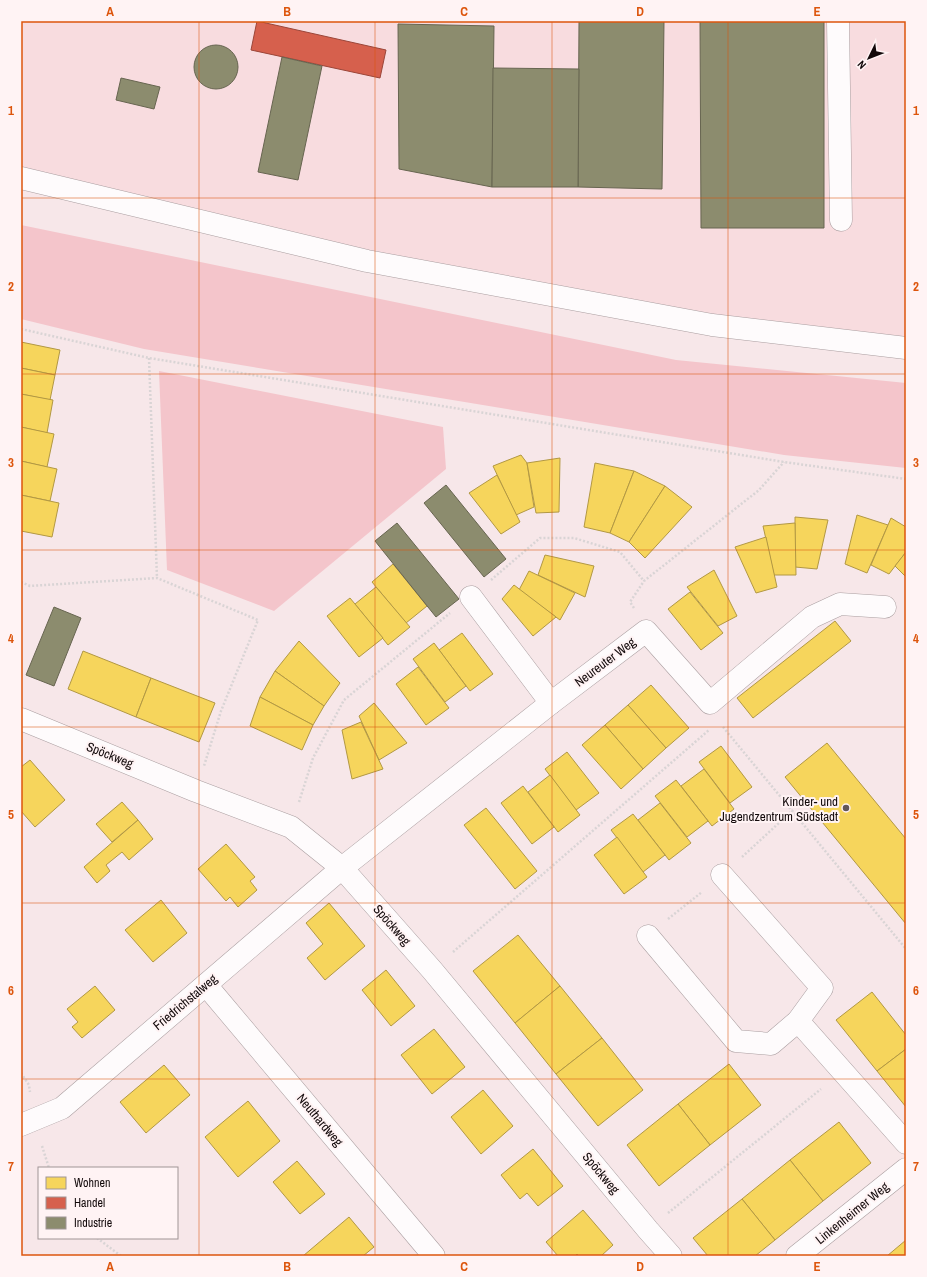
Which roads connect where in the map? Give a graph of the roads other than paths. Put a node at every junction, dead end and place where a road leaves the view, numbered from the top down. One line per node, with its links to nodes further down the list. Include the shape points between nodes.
1 (838, 21): 3 (street)
2 (21, 178): 4 (street, via 367,261 712,325)
3 (841, 220)
4 (906, 348)
5 (471, 597): 7 (street)
6 (885, 607): 7 (street, Neureuter Weg, via 840,604 812,617 710,703 646,631)
7 (550, 703): 9 (street, Neureuter Weg)
8 (21, 719): 9 (street, Spöckweg, via 291,827)
9 (342, 868): 12 (street, Friedrichstalweg); 18 (street, Spöckweg, via 432,970)
10 (722, 874): 13 (street, via 822,988)
11 (648, 936): 13 (street, via 736,1040 771,1044)
12 (206, 985): 14 (street, Friedrichstalweg, via 62,1108); 17 (street, Neuthardweg)
13 (798, 1021): 15 (street)
14 (21, 1124)
15 (906, 1143)
16 (906, 1169): 19 (street, Linkenheimer Weg)
17 (434, 1256)
18 (671, 1256)
19 (797, 1256)

